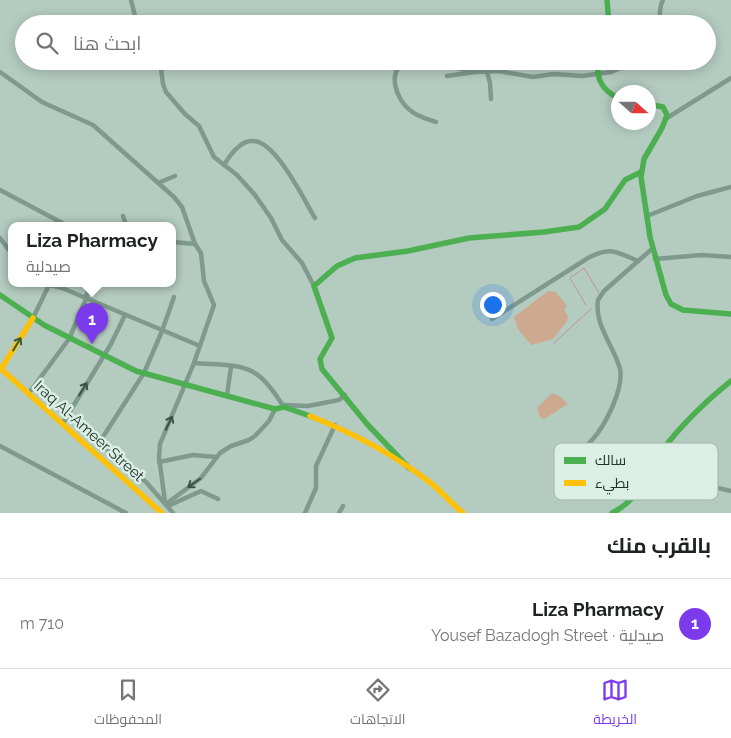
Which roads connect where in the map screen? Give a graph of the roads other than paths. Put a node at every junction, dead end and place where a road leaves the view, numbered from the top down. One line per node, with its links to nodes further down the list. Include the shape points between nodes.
1 (131, 0): 4 (street)
2 (607, 0): 5 (main road)
3 (663, 0): 6 (street)
4 (134, 15)
5 (608, 15)
6 (660, 15)
7 (161, 70): 23 (street, via 166,92 199,126 212,154)
8 (398, 70): 22 (street, via 394,80 398,94 412,112)
9 (466, 70): 13 (street)
10 (597, 70): 15 (main road)
11 (616, 70): 15 (street)
12 (0, 72): 26 (street, via 42,102 93,126)
13 (476, 72): 14 (street); 16 (street)
14 (487, 72): 15 (street, via 533,77); 19 (street)
15 (597, 74): 18 (main road, via 604,89)
16 (447, 76)
17 (731, 78): 21 (street)
18 (611, 94)
19 (491, 99)
20 (656, 106): 21 (main road, via 664,107)
21 (667, 118): 24 (main road, via 650,147)
22 (436, 122)
23 (224, 165): 31 (street, via 244,144 253,141 262,144 288,170); 42 (street, via 242,180 264,208)
24 (641, 172): 30 (main road); 42 (main road, via 625,180 605,209 579,227 535,234 469,238 355,258 337,266)
25 (175, 176): 26 (street)
26 (158, 183): 36 (street, via 178,202)
27 (731, 187): 30 (street, via 697,196)
28 (0, 190): 32 (street)
29 (123, 216): 33 (street)
30 (647, 216): 37 (main road)
31 (315, 218)
32 (60, 222)
33 (125, 222)
34 (0, 238): 38 (street)
35 (176, 242): 36 (street)
36 (195, 244): 55 (street, via 214,305)
37 (653, 248): 40 (main road); 41 (street)
38 (8, 249)
39 (731, 257): 40 (street, via 702,255)
40 (655, 259): 49 (main road, via 666,296 675,306 683,310)
41 (638, 261): 52 (street, via 612,251 602,251); 70 (street, via 598,300 600,320 619,369 620,380 610,411)
42 (314, 286): 65 (main road, via 332,336 320,363)
43 (48, 287): 51 (street)
44 (59, 287): 48 (street)
45 (88, 287): 48 (street)
46 (0, 295): 51 (main road)
47 (174, 297): 53 (street)
48 (86, 299): 50 (street); 54 (street)
49 (731, 314)
50 (125, 315): 53 (street); 56 (street)
51 (33, 318): 54 (main road); 59 (main road, one-way to 51)
52 (492, 319)
53 (162, 331): 55 (street); 60 (street)
54 (69, 339): 56 (main road); 63 (street)
55 (200, 346): 57 (street)
56 (104, 355): 60 (main road); 68 (street, one-way to 56)
57 (194, 364): 58 (street); 62 (street)
58 (231, 367): 64 (street); 66 (street, via 257,374)
59 (0, 368): 63 (main road, Iraq Al-Ameer Street)
60 (144, 374): 62 (main road); 80 (street, via 101,442)
61 (731, 381): 71 (main road)
62 (186, 385): 64 (main road); 74 (street, one-way to 62, via 162,438)
63 (28, 393): 68 (main road, Iraq Al-Ameer Street)
64 (227, 395): 67 (main road)
65 (344, 395): 66 (street, via 341,399 308,406); 75 (main road)
66 (284, 406): 67 (main road); 69 (main road)
67 (275, 409): 73 (street, via 255,436 228,448)
68 (62, 423): 84 (main road, Iraq Al-Ameer Street)
69 (335, 425): 75 (main road); 86 (street, via 316,466 316,488)
70 (590, 443)
71 (668, 443)
72 (0, 446): 83 (street)
73 (217, 457): 74 (street, via 193,455); 80 (street, one-way to 80, via 202,478)
74 (159, 462): 80 (street)
75 (409, 468): 82 (main road, via 434,486)
76 (718, 488): 77 (street)
77 (731, 491)
78 (218, 500): 80 (street, via 201,491)
79 (631, 500): 89 (main road)
80 (166, 504): 85 (street)
81 (344, 506): 87 (street)
82 (458, 511): 88 (main road)
83 (126, 513)
84 (162, 513)
85 (173, 513)
86 (305, 513)
87 (339, 513)
88 (463, 513)
89 (612, 513)

